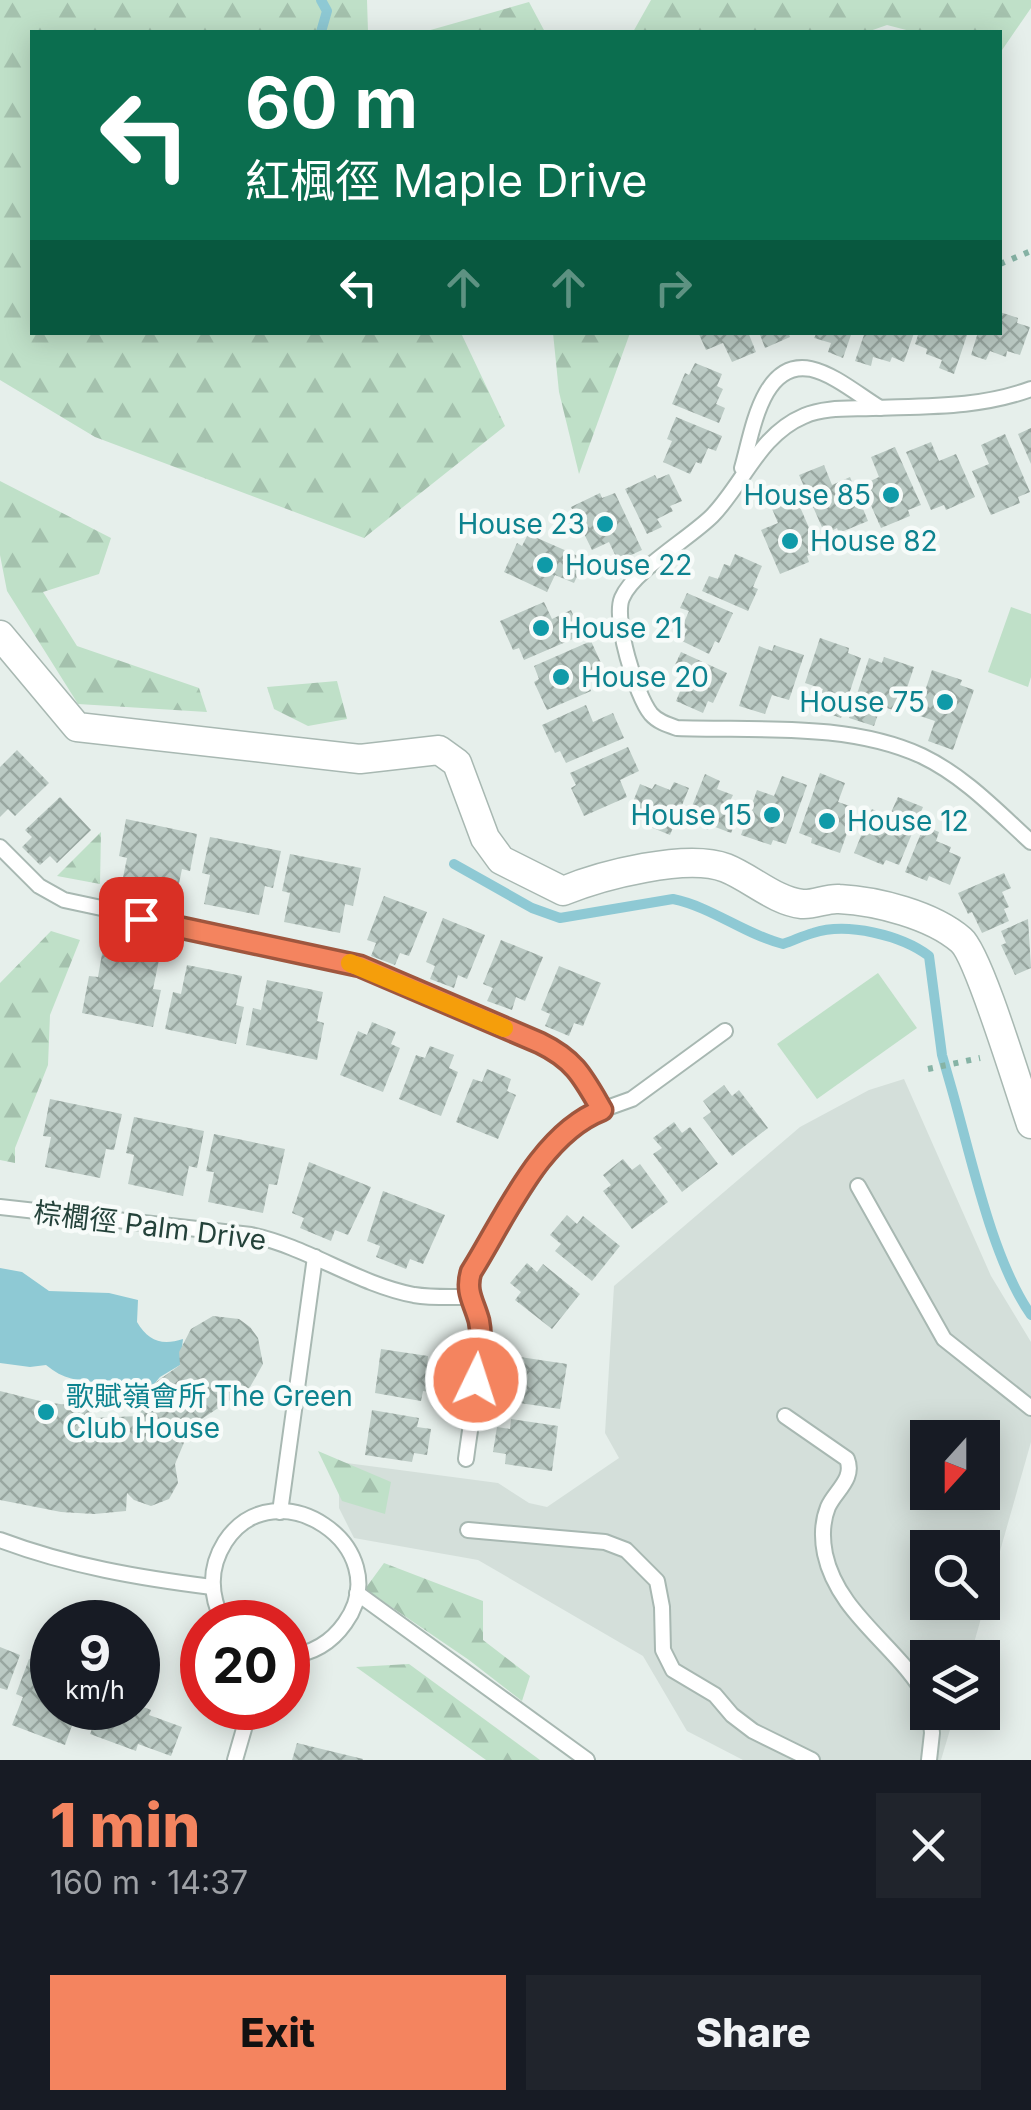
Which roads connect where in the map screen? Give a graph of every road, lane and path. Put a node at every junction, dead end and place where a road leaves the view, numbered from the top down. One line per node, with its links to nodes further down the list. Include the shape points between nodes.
1 (1031, 250): 2 (path)
2 (1002, 263)
3 (1031, 389): 4 (lane, via 969,405)
4 (880, 408): 5 (lane, via 806,414 780,430); 5 (lane, via 810,369 786,371 768,386)
5 (740, 478): 7 (lane, via 713,514 630,584 620,602 619,621 653,717 678,728 851,734 888,743 957,777)
6 (0, 635): 10 (street, via 77,727 360,759 439,750 457,763 485,838 501,860 563,891 676,862 704,862 804,905 837,898 920,917 963,941)
7 (1031, 842)
8 (0, 847): 12 (lane, via 39,886 64,900 346,962 540,1043 578,1069)
9 (726, 1030): 12 (lane, via 632,1099)
10 (1006, 1052): 11 (path); 13 (street)
11 (928, 1069)
12 (602, 1110): 17 (lane, via 582,1117 539,1162 471,1272)
13 (1031, 1124)
14 (858, 1186): 18 (lane, via 944,1339)
15 (0, 1207): 16 (lane, 棕櫚徑 Palm Drive, via 250,1235)
16 (315, 1257): 17 (lane, 棕櫚徑 Palm Drive, via 413,1295); 21 (lane)
17 (469, 1297): 20 (lane, via 480,1340)
18 (1031, 1408)
19 (785, 1416): 28 (lane, via 848,1459 847,1477 822,1528 826,1556 844,1600)
20 (466, 1459)
21 (280, 1512): 24 (lane, via 249,1520 231,1534 217,1555); 25 (lane, via 315,1518 334,1531 349,1549)
22 (468, 1530): 33 (lane, via 605,1542 626,1550 658,1581 663,1650 673,1670 753,1730)
23 (0, 1540): 24 (lane, via 148,1580)
24 (212, 1587): 26 (lane)
25 (357, 1594): 27 (lane, via 336,1636); 32 (lane)
26 (214, 1600)
27 (310, 1651)
28 (910, 1672)
29 (243, 1730): 31 (lane)
30 (932, 1730): 34 (lane)
31 (234, 1760)
32 (587, 1760)
33 (812, 1760)
34 (929, 1760)

